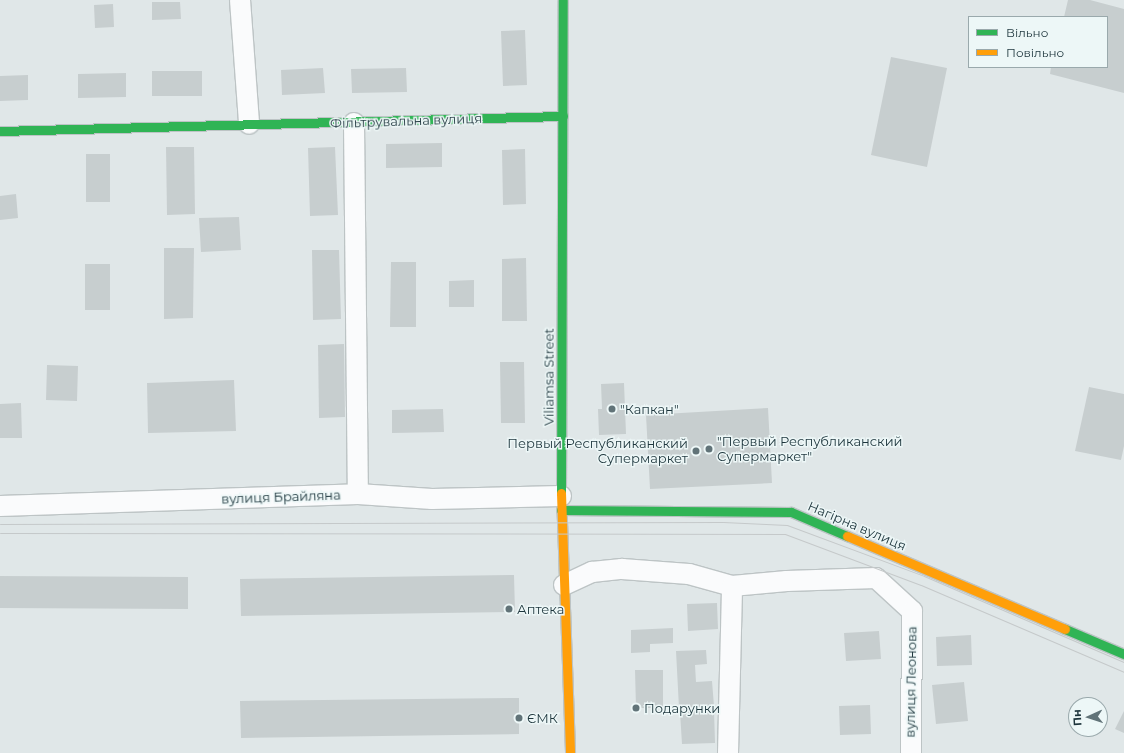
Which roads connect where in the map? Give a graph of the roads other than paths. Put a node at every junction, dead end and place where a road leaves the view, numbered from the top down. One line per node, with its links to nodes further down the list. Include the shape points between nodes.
1 (240, 0): 5 (street)
2 (563, 0): 3 (street, Viliamsa Street)
3 (563, 116): 4 (street, Фільтрувальна вулиця); 8 (street, Viliamsa Street)
4 (354, 123): 5 (street, Фільтрувальна вулиця); 7 (street)
5 (248, 124): 6 (street, Фільтрувальна вулиця)
6 (0, 131)
7 (358, 494): 8 (street, вулиця Брайляна); 9 (street, вулиця Брайляна)
8 (561, 503): 10 (street, Viliamsa Street); 12 (street, Нагірна вулиця, via 790,512)
9 (0, 506)
10 (564, 585): 11 (street, via 592,572 622,569 690,574); 13 (street, Viliamsa Street)
11 (732, 586): 14 (street); 15 (street, вулиця Леонова, via 876,578 912,611)
12 (1124, 654)
13 (570, 753)
14 (728, 753)
15 (911, 753)

